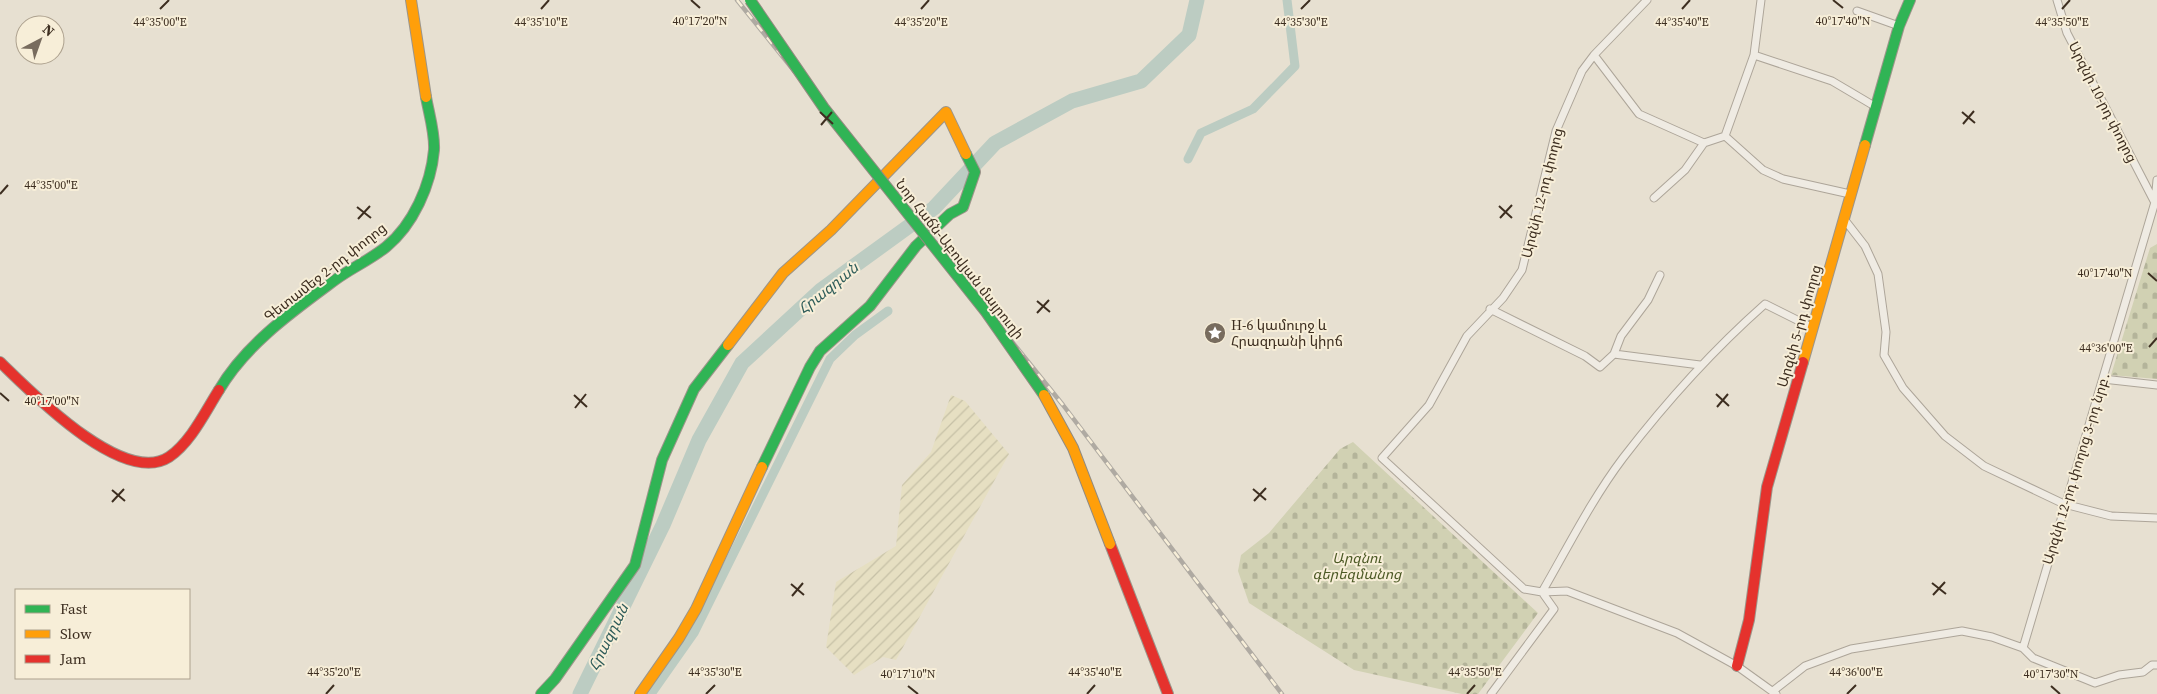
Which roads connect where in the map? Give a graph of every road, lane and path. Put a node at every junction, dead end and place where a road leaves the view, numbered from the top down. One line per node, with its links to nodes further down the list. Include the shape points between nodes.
1 (411, 0): 23 (street, Գետամեջ 2-րդ փողոց, via 434,148 432,168 413,214 394,240 292,312 234,366 179,449 157,462 118,455 65,421)
2 (750, 0): 36 (street, Նոր Հաճն-Աբովյան մայրուղի, bridge, via 818,102 999,328 1036,382 1073,448)
3 (1647, 0): 9 (street, Արզնի 12-րդ փողոց)
4 (1761, 0): 10 (street)
5 (1910, 0): 8 (street, Արզնի 5-րդ փողոց)
6 (2057, 0): 17 (street, Արզնի 10-րդ փողոց, via 2067,33)
7 (1857, 11): 8 (street)
8 (1899, 26): 11 (street, Արզնի 5-րդ փողոց)
9 (1594, 55): 13 (street, via 1639,114); 20 (street, Արզնի 12-րդ փողոց, via 1582,71 1556,131 1522,270 1503,298)
10 (1754, 55): 11 (street, via 1832,82); 12 (street)
11 (1876, 107): 15 (street, Արզնի 5-րդ փողոց)
12 (1724, 136): 13 (street); 15 (street, via 1763,170)
13 (1704, 143): 16 (street, via 1685,170)
14 (2157, 180): 17 (street, Արզնի 12-րդ փողոց 3-րդ նրբ․)
15 (1850, 194): 18 (street, Արզնի 5-րդ փողոց)
16 (1654, 198)
17 (2156, 204): 25 (street, Արզնի 12-րդ փողոց 3-րդ նրբ․)
18 (1844, 219): 21 (street, Արզնի 5-րդ փողոց); 27 (street, via 1865,246 1878,274 1886,332 1884,355 1903,388 1945,436 1984,466)
19 (1660, 275): 22 (street, via 1648,300 1621,336)
20 (1490, 310): 22 (street, via 1585,356 1600,367); 29 (street, Արզնի 12-րդ փողոց, via 1467,336 1429,405 1382,458 1524,589)
21 (1813, 328): 24 (street, via 1765,304); 32 (street, Արզնի 5-րդ փողոց, via 1767,486 1749,620)
22 (1614, 354): 24 (street)
23 (0, 362)
24 (1700, 365): 29 (street, via 1622,459)
25 (2104, 379): 26 (street); 27 (street, Արզնի 12-րդ փողոց 3-րդ նրբ․)
26 (2157, 385)
27 (2064, 504): 28 (street, via 2111,516); 30 (street, Արզնի 12-րդ փողոց 3-րդ նրբ․)
28 (2157, 518)
29 (1542, 592): 32 (street, via 1567,592 1623,612 1677,633); 37 (street, via 1554,610)
30 (2023, 648): 31 (street, via 2033,658 2094,683 2143,672); 33 (street, via 1992,637 1962,632 1866,646 1804,666)
31 (2157, 665)
32 (1736, 666): 33 (street)
33 (1775, 693)
34 (540, 694): 35 (street, via 555,679 635,565 662,460 694,389 783,273 831,230 946,112 975,172 963,207 950,214 916,246 870,306 830,340 810,367 696,609)
35 (640, 694)
36 (1168, 694)
37 (1491, 694)

